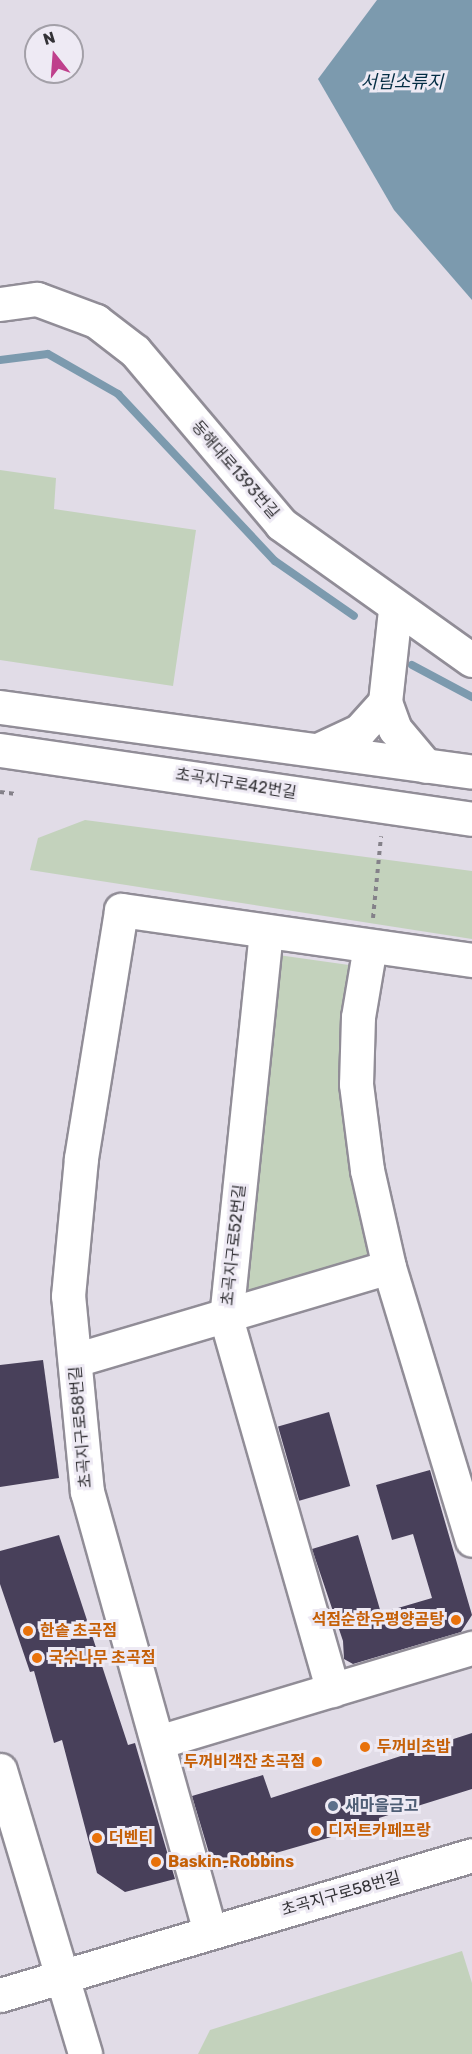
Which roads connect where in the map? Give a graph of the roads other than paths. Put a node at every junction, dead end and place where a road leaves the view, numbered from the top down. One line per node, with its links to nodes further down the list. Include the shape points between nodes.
1 (0, 304): 2 (street, 동해대로1393번길, via 37,299 96,321 127,345 281,524)
2 (394, 610): 3 (street, 동해대로1393번길); 4 (street)
3 (472, 660)
4 (385, 702): 7 (street, via 359,731); 8 (street, via 395,729)
5 (0, 707): 7 (street)
6 (0, 750): 10 (street, 초곡지구로42번길)
7 (318, 750): 8 (street)
8 (426, 766): 9 (street)
9 (472, 772)
10 (472, 819)
11 (266, 931): 12 (street); 15 (street, 초곡지구로52번길); 16 (street, 초곡지구로58번길, via 121,910 79,1181 68,1296)
12 (370, 946): 13 (street); 14 (street, via 358,1017 356,1084 367,1170)
13 (472, 960)
14 (389, 1267): 15 (street); 17 (street)
15 (226, 1318): 16 (street); 19 (street, 초곡지구로52번길)
16 (75, 1360): 20 (street, 초곡지구로58번길, via 87,1492)
17 (472, 1540)
18 (472, 1648): 19 (street)
19 (333, 1690): 20 (street)
20 (158, 1742): 23 (street, 초곡지구로58번길)
21 (0, 1770): 24 (street)
22 (472, 1855): 23 (street, 초곡지구로58번길)
23 (210, 1932): 24 (street, 초곡지구로58번길)
24 (60, 1976): 25 (street, 초곡지구로58번길); 26 (street)
25 (0, 1995)
26 (85, 2054)

